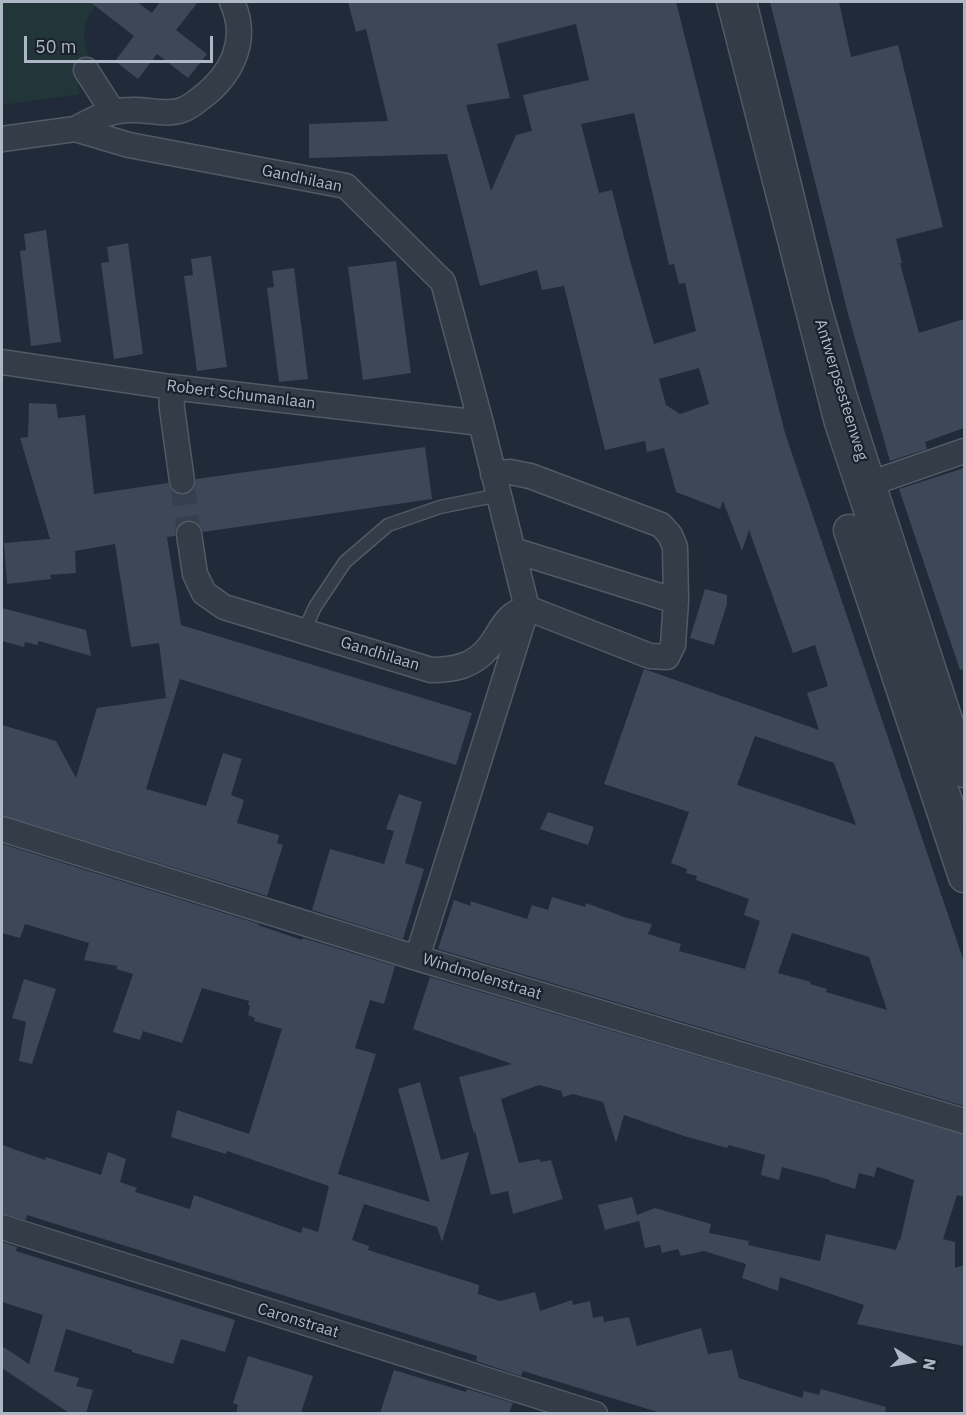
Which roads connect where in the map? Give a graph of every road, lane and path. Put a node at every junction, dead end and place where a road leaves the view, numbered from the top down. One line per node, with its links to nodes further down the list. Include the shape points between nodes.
1 (232, 2): 5 (street, via 239,18 238,48 223,78 208,93 184,110 170,113)
2 (723, 2): 22 (lane, via 831,424)
3 (741, 2): 13 (street, Antwerpsesteenweg, via 826,343)
4 (86, 70): 5 (street)
5 (113, 112): 6 (street)
6 (75, 129): 7 (street, Gandhilaan); 10 (street, Gandhilaan, via 129,145 346,186 443,282)
7 (2, 139)
8 (2, 362): 9 (street, Robert Schumanlaan)
9 (171, 387): 10 (street, Robert Schumanlaan); 12 (street)
10 (481, 423): 14 (street, Gandhilaan)
11 (964, 451): 13 (street)
12 (182, 482)
13 (869, 484): 21 (street, Antwerpsesteenweg)
14 (496, 485): 17 (street, Gandhilaan); 18 (street, via 510,472 530,476 661,525 675,547); 20 (lane, via 388,525 345,562)
15 (849, 530): 24 (street)
16 (189, 534): 20 (street, Gandhilaan, via 195,574 204,593 224,607)
17 (513, 550): 18 (street); 19 (street, Gandhilaan)
18 (676, 601): 19 (street, via 673,645 667,657 650,656)
19 (527, 608): 20 (street, Gandhilaan, via 515,611 488,648 466,666 448,670 431,670); 25 (street)
20 (304, 631)
21 (964, 772)
22 (964, 824)
23 (2, 829): 25 (street, Windmolenstraat)
24 (964, 877)
25 (417, 958): 26 (street, Windmolenstraat)
26 (964, 1121)
27 (2, 1227): 28 (street, Caronstraat)
28 (595, 1413)

